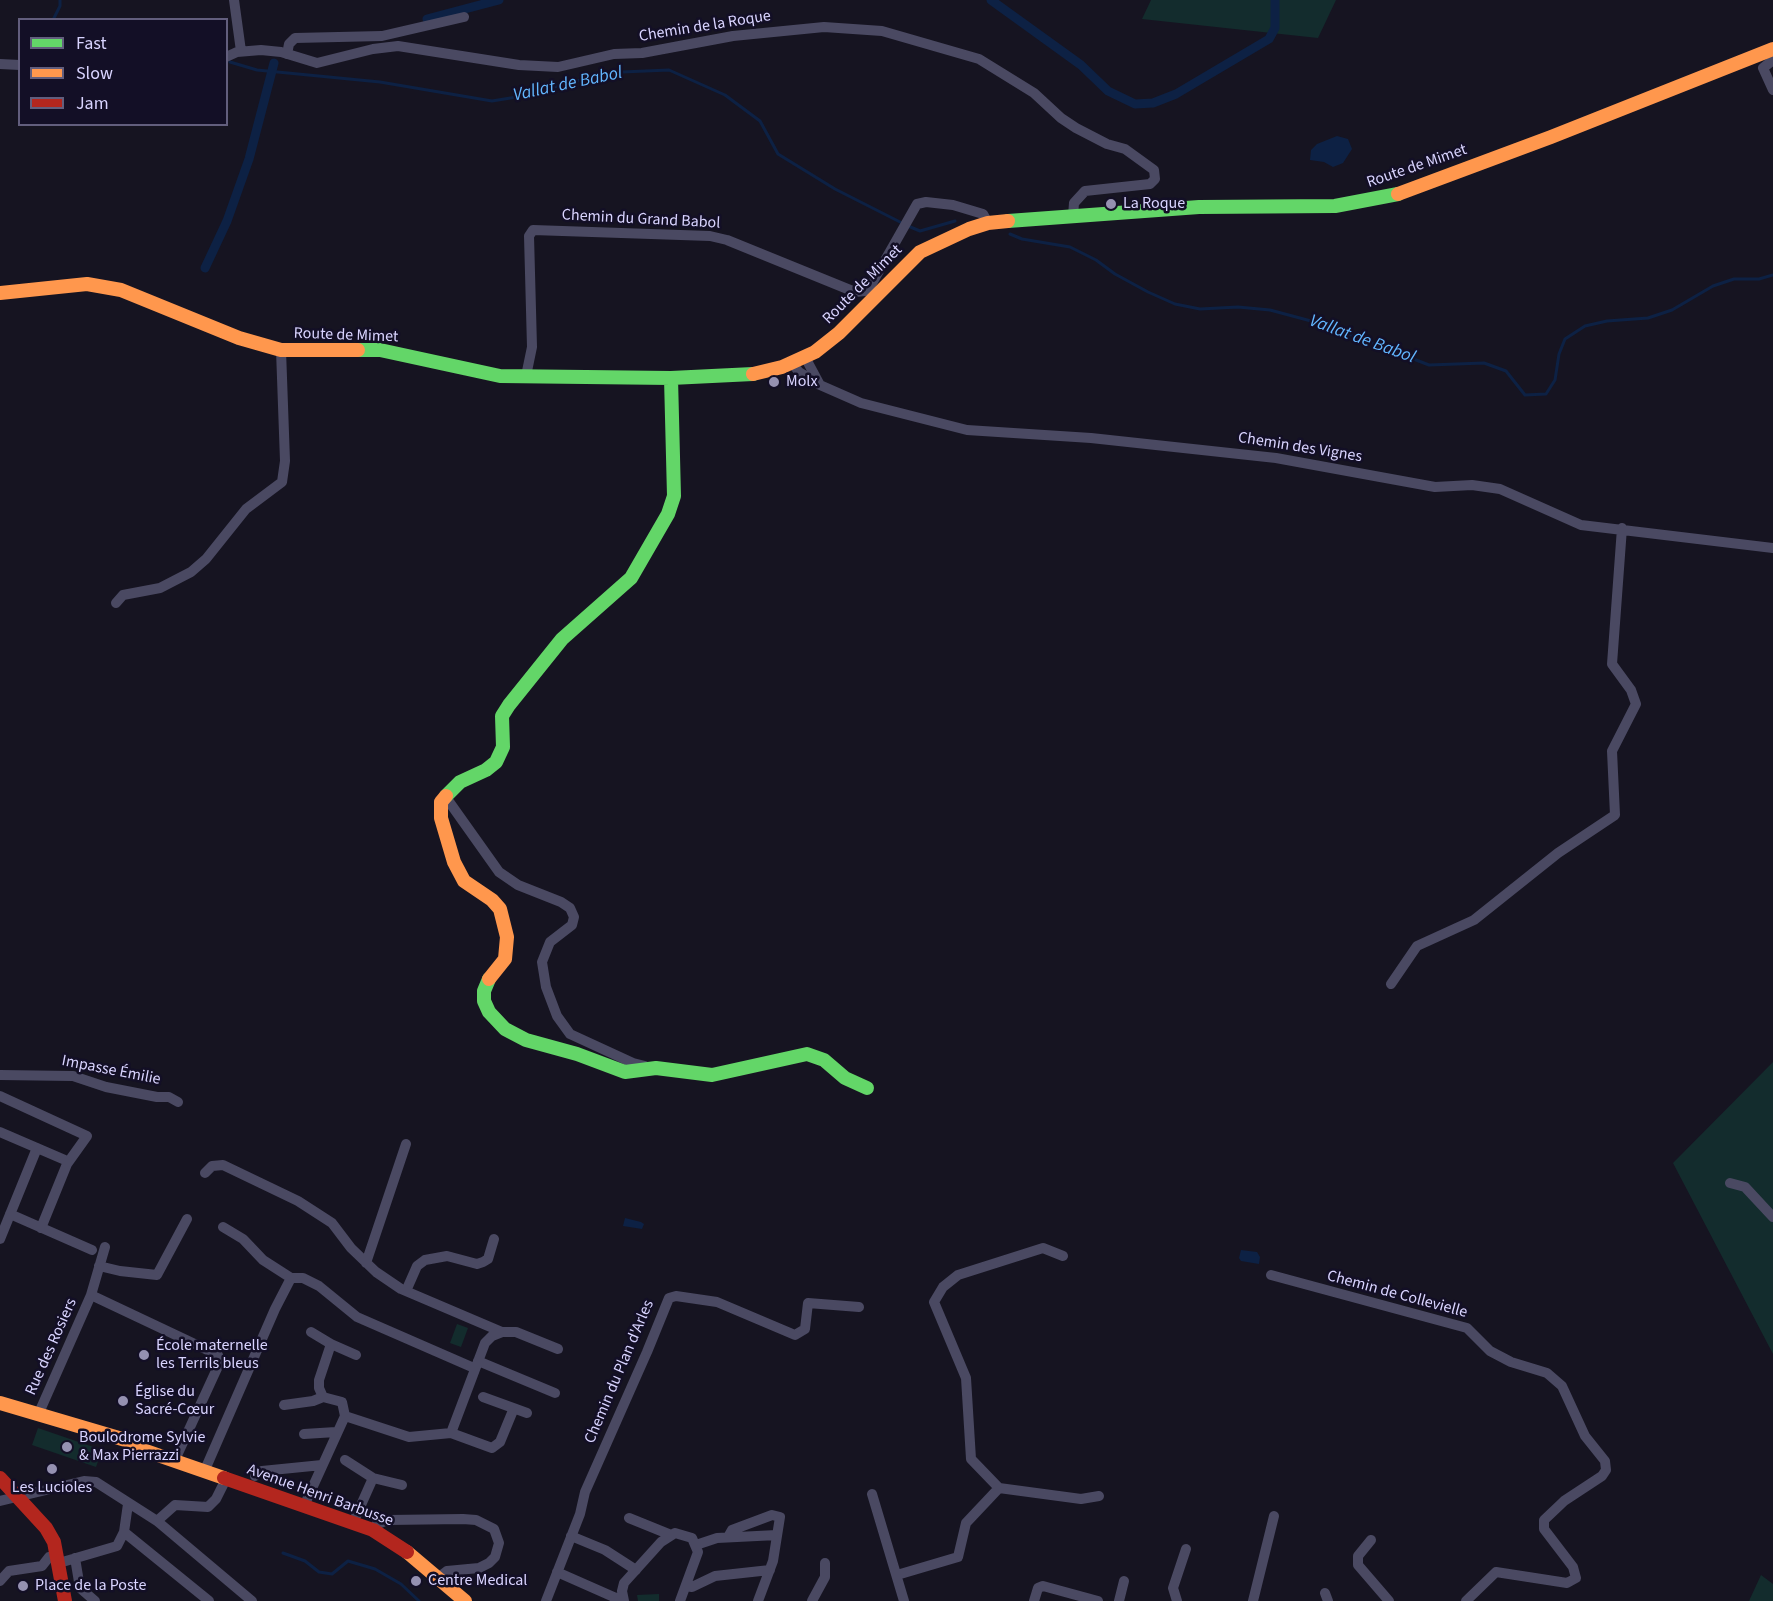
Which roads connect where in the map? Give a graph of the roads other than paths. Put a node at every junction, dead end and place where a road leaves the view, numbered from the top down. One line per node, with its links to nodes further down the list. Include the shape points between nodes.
1 (234, 0): 4 (street)
2 (464, 17): 5 (street, via 382,36 295,38)
3 (1773, 49): 11 (main road, Route de Mimet, via 1389,197 1326,206 1199,207)
4 (241, 51): 5 (street, Chemin de la Roque); 6 (street, Chemin de la Roque)
5 (287, 54): 11 (street, Chemin de la Roque, via 317,63 398,46 519,65 558,67 614,54 642,53 733,36 824,27 882,32 979,59 1028,89 1076,128 1125,149 1154,170 1150,184 1085,191 1074,203)
6 (228, 56)
7 (1773, 60): 10 (street, via 1763,68)
8 (0, 64): 9 (street)
9 (18, 65)
10 (1773, 90)
11 (1073, 216): 12 (main road, Route de Mimet)
12 (988, 224): 15 (main road, Route de Mimet, via 946,237 920,252 839,333); 17 (street, Chemin du Grand Babol, via 982,214 953,205 916,204 870,285 865,291 855,292 710,236 533,230 529,236 532,347)
13 (0, 293): 14 (main road, Route de Mimet, via 87,284 121,290 239,338)
14 (281, 350): 17 (main road, Route de Mimet, via 380,350 489,374); 22 (street, via 285,461 282,482 246,509 191,572 159,588 123,595)
15 (805, 357): 16 (main road, Route de Mimet); 19 (street)
16 (792, 363): 18 (main road, Route de Mimet, via 741,376); 19 (street, Chemin des Vignes)
17 (526, 376): 18 (main road, Route de Mimet)
18 (671, 378): 23 (main road, via 674,496 668,514 631,578 562,639 509,705 502,716 503,747 496,762 460,782)
19 (820, 385): 20 (street, Chemin des Vignes, via 861,403 967,430 1091,438 1276,458 1435,487 1472,485 1500,489 1581,525)
20 (1622, 528): 21 (street, Chemin des Vignes); 24 (street, via 1612,664 1631,690 1636,705 1612,751 1615,815 1558,853 1474,920 1417,946)
21 (1773, 548)
22 (116, 603)
23 (445, 796): 25 (street, via 500,872 518,885 570,908 572,925 550,942 542,962 549,997 570,1034 633,1064); 25 (main road, via 441,818 454,862 464,881 500,909 507,938 505,959 484,992 489,1012 505,1029 526,1040 625,1072)
24 (1391, 984)
25 (656, 1068): 27 (main road, via 712,1075 807,1054 824,1060 845,1078)
26 (0, 1075): 29 (street, Impasse Émilie, via 73,1076)
27 (867, 1088)
28 (0, 1096): 33 (street, via 84,1132 86,1140)
29 (178, 1102)
30 (1, 1136): 32 (street)
31 (406, 1144): 46 (street)
32 (37, 1148): 33 (street); 36 (street)
33 (67, 1164): 40 (street)
34 (205, 1173): 46 (street, via 212,1166 223,1165 298,1201 332,1223)
35 (1730, 1183): 37 (street, via 1745,1187)
36 (10, 1214): 40 (street); 41 (street)
37 (1773, 1217)
38 (187, 1220): 47 (street, via 157,1275)
39 (224, 1227): 49 (street)
40 (41, 1228): 44 (street)
41 (0, 1239)
42 (494, 1239): 50 (street, via 488,1259 477,1264 447,1256 424,1260 417,1266)
43 (105, 1247): 47 (street)
44 (92, 1250)
45 (1063, 1256): 80 (street, via 1043,1248 958,1275 943,1287 934,1302 966,1378 971,1459)
46 (366, 1263): 50 (street)
47 (99, 1266): 51 (street)
48 (1271, 1275): 129 (street, Chemin de Collevielle, via 1467,1328 1490,1351 1547,1373 1563,1386 1584,1436 1605,1461 1606,1470 1544,1520 1544,1529 1573,1567 1576,1578 1567,1583 1496,1572)
49 (291, 1278): 58 (street, via 303,1278 319,1286 357,1317); 74 (street)
50 (406, 1292): 54 (street)
51 (91, 1295): 67 (street, Rue des Rosiers); 72 (street, Rue des Rosiers, via 218,1355 220,1362)
52 (859, 1306): 95 (street, Chemin du Plan d'Arles, via 808,1303 805,1329 795,1335 717,1302 669,1298 585,1491)
53 (311, 1332): 55 (street)
54 (502, 1332): 56 (street, via 516,1332); 58 (street, via 485,1343)
55 (331, 1344): 57 (street); 60 (street, via 319,1380)
56 (558, 1349)
57 (356, 1355)
58 (476, 1364): 59 (street); 69 (street)
59 (555, 1393)
60 (323, 1397): 63 (street); 66 (street, via 342,1402)
61 (483, 1397): 64 (street)
62 (0, 1403): 67 (main road, Avenue Henri Barbusse)
63 (284, 1405)
64 (514, 1408): 65 (street); 69 (street, via 500,1442 492,1448)
65 (527, 1413)
66 (345, 1416): 68 (street); 69 (street, via 409,1437)
67 (44, 1417): 72 (main road, Avenue Henri Barbusse, via 129,1441)
68 (336, 1432): 70 (street); 73 (street)
69 (451, 1433)
70 (304, 1434)
71 (345, 1460): 77 (street)
72 (174, 1462): 74 (main road, Avenue Henri Barbusse)
73 (322, 1465): 75 (street, via 262,1471); 86 (street)
74 (204, 1472): 78 (main road, Avenue Henri Barbusse)
75 (255, 1476)
76 (0, 1478): 83 (main road)
77 (373, 1478): 79 (street); 90 (street)
78 (225, 1479): 86 (main road, Avenue Henri Barbusse); 89 (street, via 208,1507 175,1505)
79 (402, 1485)
80 (999, 1488): 82 (street, via 1081,1499); 106 (street, via 966,1523 958,1557)
81 (872, 1494): 106 (street)
82 (1099, 1496)
83 (18, 1497): 84 (street); 85 (street, via 84,1481 96,1482); 101 (main road, via 46,1528)
84 (0, 1501)
85 (128, 1504): 89 (street); 92 (street)
86 (304, 1506): 90 (main road, Avenue Henri Barbusse)
87 (1274, 1515): 127 (street)
88 (629, 1518): 93 (street)
89 (157, 1521): 116 (street)
90 (353, 1523): 91 (main road, Avenue Henri Barbusse)
91 (373, 1530): 107 (main road, Avenue Henri Barbusse, via 390,1538); 107 (street, via 388,1520 463,1519 476,1520 494,1529 498,1543 495,1557 489,1563 479,1568 447,1571)
92 (124, 1532): 100 (street, via 117,1546); 115 (street)
93 (671, 1535): 98 (street, via 685,1534); 103 (street)
94 (777, 1535): 96 (street); 96 (street, via 781,1520 775,1514 732,1530); 104 (street)
95 (571, 1536): 103 (street, via 605,1550); 105 (street, Chemin du Plan d'Arles)
96 (728, 1537): 98 (street)
97 (1371, 1540): 128 (street, via 1358,1556 1358,1564)
98 (696, 1545): 110 (street, via 697,1558)
99 (1186, 1549): 126 (street, via 1173,1588)
100 (75, 1558): 101 (street); 114 (street, via 80,1588)
101 (54, 1560): 108 (street, via 38,1567 9,1571); 112 (main road); 113 (main road)
102 (825, 1563): 121 (street, via 825,1577)
103 (636, 1570): 111 (street, via 622,1586)
104 (770, 1570): 110 (street, via 715,1576); 120 (street)
105 (557, 1572): 111 (street); 118 (street, Chemin du Plan d'Arles)
106 (897, 1575): 122 (street)
107 (438, 1578): 117 (main road, Avenue Henri Barbusse)
108 (0, 1581)
109 (1124, 1581): 125 (street)
110 (686, 1586): 119 (street)
111 (623, 1599)
112 (56, 1601)
113 (64, 1601)
114 (94, 1601)
115 (209, 1601)
116 (252, 1601)
117 (465, 1601)
118 (546, 1601)
119 (680, 1601)
120 (758, 1601)
121 (812, 1601)
122 (904, 1601)
123 (1034, 1601): 124 (street, via 1038,1588 1043,1586)
124 (1098, 1601)
125 (1119, 1601)
126 (1177, 1601)
127 (1253, 1601)
128 (1389, 1601)
129 (1466, 1601)

